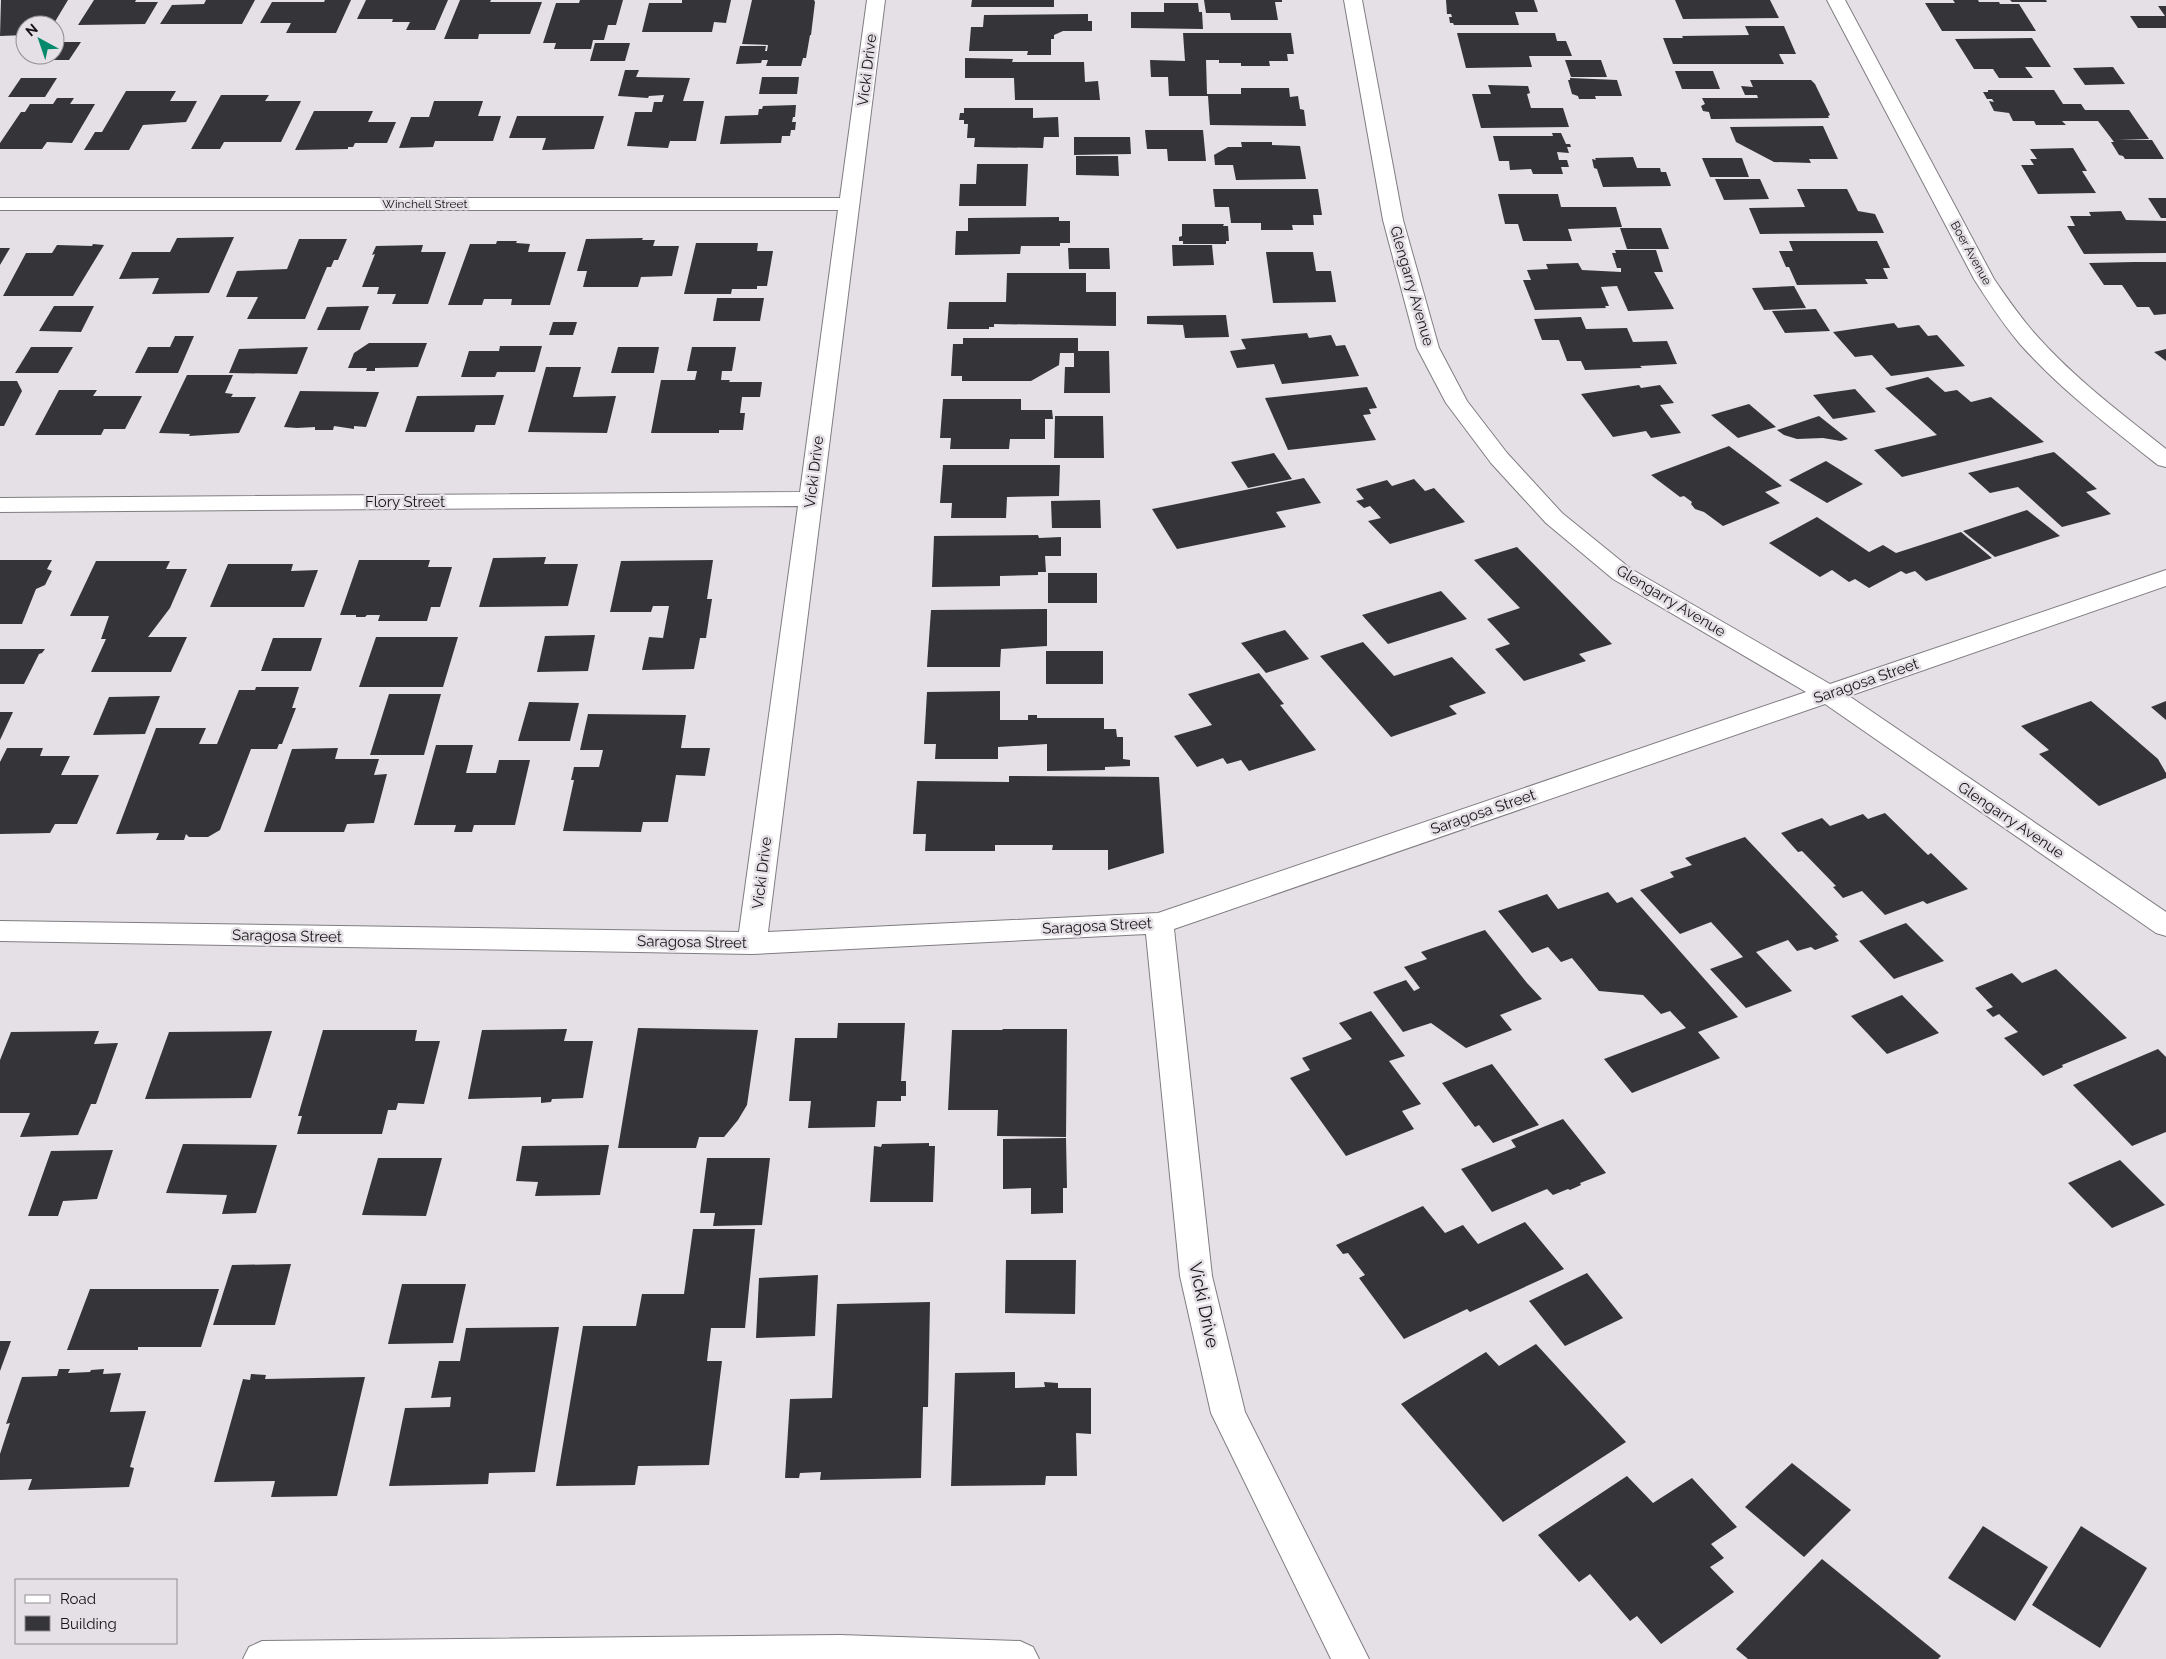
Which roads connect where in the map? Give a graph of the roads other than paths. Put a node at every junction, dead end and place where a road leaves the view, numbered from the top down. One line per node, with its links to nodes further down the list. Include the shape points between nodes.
1 (876, 0): 5 (street, Vicki Drive)
2 (1353, 0): 10 (street, Glengarry Avenue, via 1394,220 1428,348 1458,403 1499,458 1554,518 1622,574)
3 (1836, 0): 6 (street, Boer Avenue, via 2005,311 2066,377)
4 (0, 204): 5 (street, Winchell Street)
5 (849, 204): 7 (street, Vicki Drive)
6 (2166, 460)
7 (810, 499): 8 (street, Flory Street); 14 (street, Vicki Drive)
8 (0, 505)
9 (2166, 578): 10 (street, Saragosa Street)
10 (1828, 694): 11 (street, Saragosa Street); 12 (street, Glengarry Avenue)
11 (1159, 923): 14 (street, Saragosa Street); 17 (street, Vicki Drive, via 1196,1276 1228,1413)
12 (2166, 926)
13 (0, 931): 14 (street, Saragosa Street)
14 (752, 943)
15 (262, 1659): 16 (street, via 840,1653)
16 (1020, 1659)
17 (1350, 1659)

